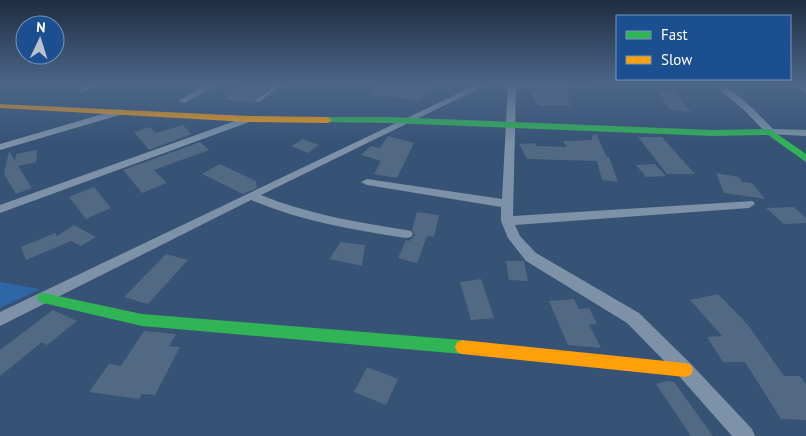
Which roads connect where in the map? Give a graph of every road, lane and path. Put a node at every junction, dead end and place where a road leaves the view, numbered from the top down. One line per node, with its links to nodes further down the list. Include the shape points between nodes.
1 (441, 104): 7 (street)
2 (512, 104): 8 (street)
3 (743, 104): 9 (street)
4 (0, 106): 5 (street)
5 (120, 112): 6 (street); 11 (street)
6 (249, 119): 7 (street); 17 (street)
7 (404, 122): 8 (street); 14 (street)
8 (512, 125): 9 (street, via 713,133); 15 (street)
9 (770, 132): 10 (street); 12 (street)
10 (806, 133)
11 (0, 147)
12 (806, 159)
13 (367, 182): 15 (street)
14 (251, 195): 19 (street, via 276,207 334,223); 20 (street)
15 (508, 204): 18 (street)
16 (749, 204): 18 (street)
17 (0, 209)
18 (507, 221): 22 (street, via 515,238 532,257 633,318)
19 (406, 234)
20 (44, 298): 21 (street); 22 (street, via 142,320 526,352)
21 (0, 319)
22 (684, 370): 23 (street)
23 (745, 436)

